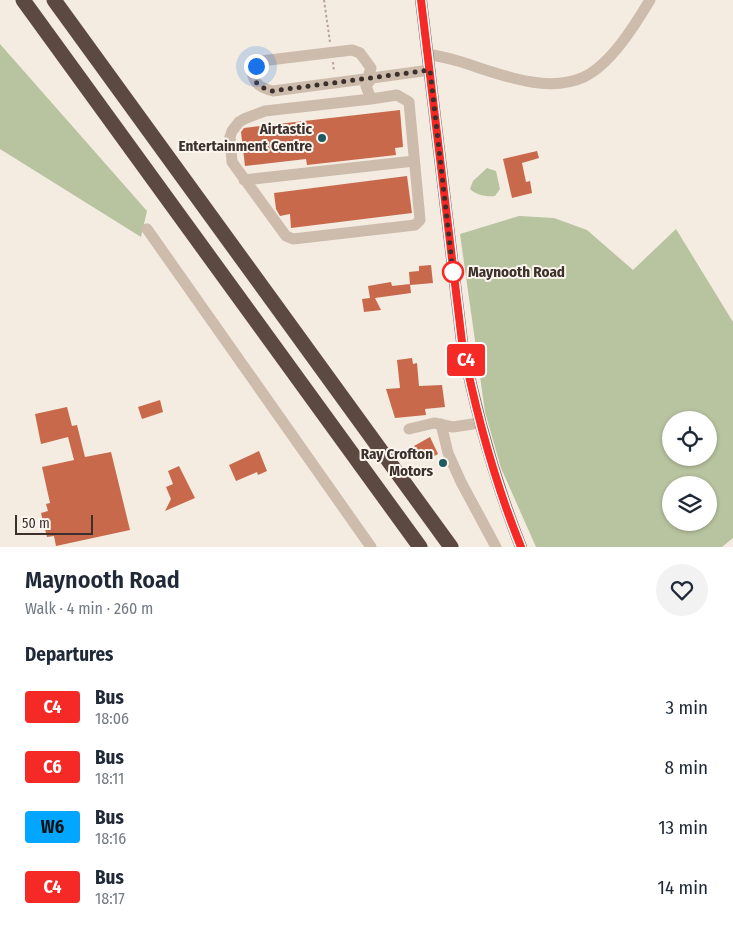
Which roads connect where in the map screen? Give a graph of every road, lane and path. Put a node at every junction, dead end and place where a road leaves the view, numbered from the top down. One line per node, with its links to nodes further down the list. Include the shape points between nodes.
1 (23, 0): 16 (highway)
2 (54, 0): 17 (highway)
3 (421, 0): 5 (main road)
4 (650, 0): 5 (street, via 625,38 604,62 584,77 568,82 520,80)
5 (428, 54): 6 (main road)
6 (430, 70): 7 (street); 12 (main road, via 462,342)
7 (372, 78): 7 (street, via 272,91 257,85 252,72 261,61 352,50 360,53 371,68 369,74); 8 (street, via 366,86)
8 (371, 98): 9 (street, via 397,95 409,102); 10 (street, via 265,111 239,122 230,137 232,162)
9 (414, 161): 10 (street); 10 (street, via 421,216 415,225 293,238 283,233)
10 (244, 180)
11 (147, 229): 15 (street)
12 (479, 423): 13 (street, via 453,427); 19 (main road, via 503,503)
13 (441, 424): 14 (street); 18 (street, via 452,461)
14 (409, 429)
15 (371, 547)
16 (420, 547)
17 (451, 547)
18 (496, 547)
19 (521, 547)

